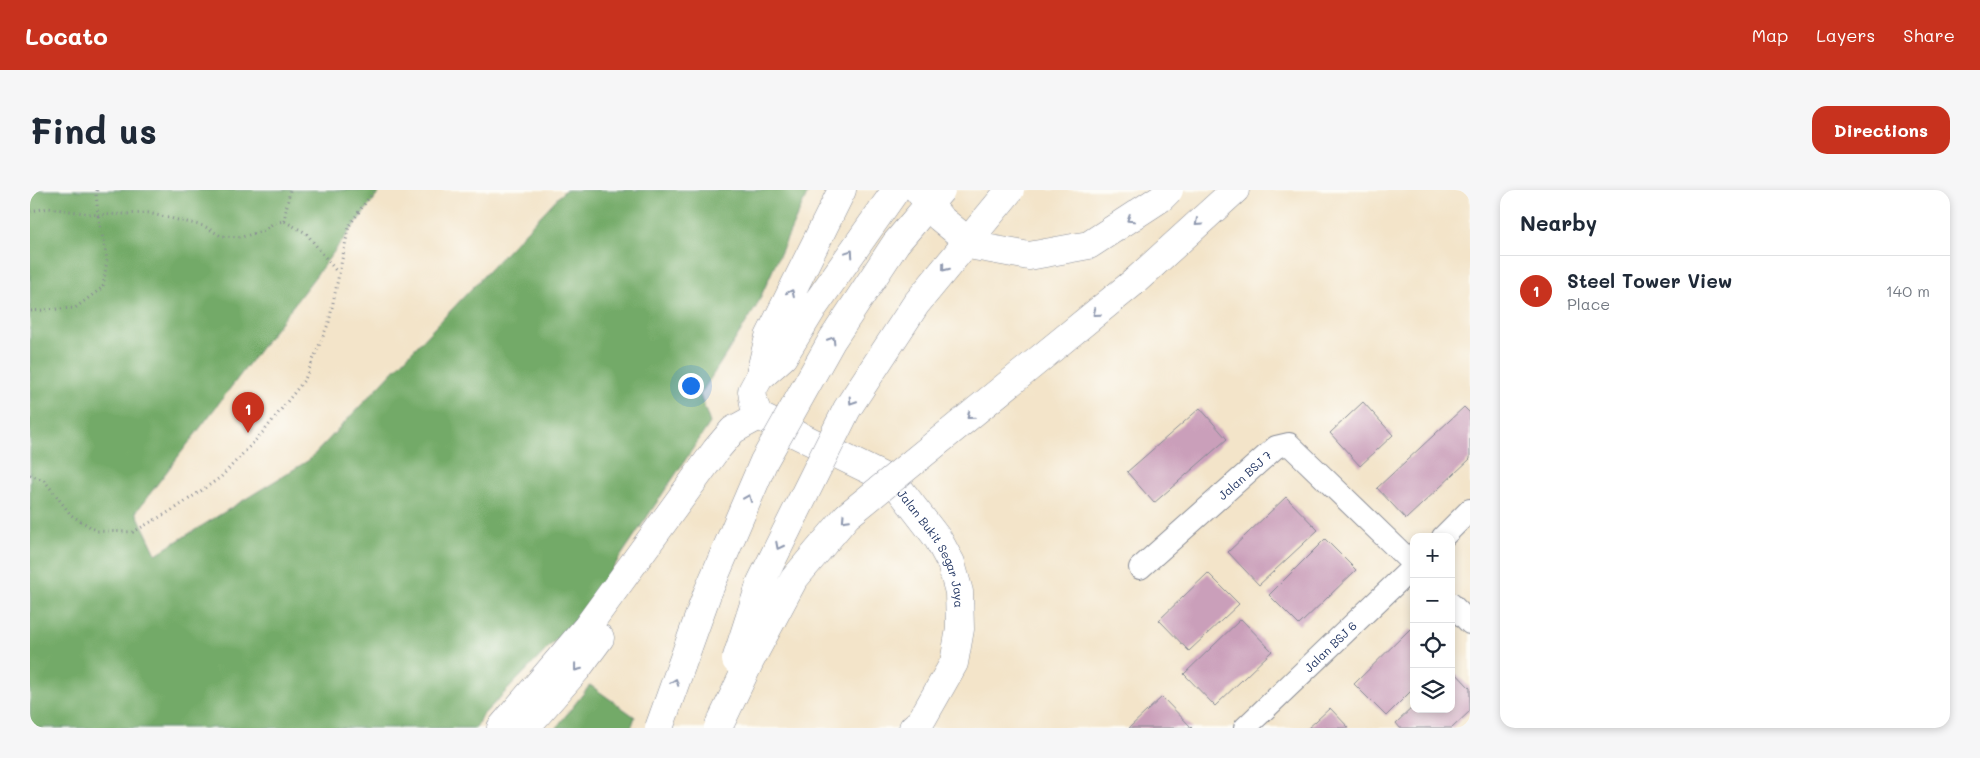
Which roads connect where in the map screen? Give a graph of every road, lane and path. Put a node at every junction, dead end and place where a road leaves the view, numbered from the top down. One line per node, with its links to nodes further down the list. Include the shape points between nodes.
1 (98, 190): 12 (path)
2 (290, 190): 13 (path)
3 (374, 190): 14 (path, via 349,226)
4 (842, 190): 16 (main road, one-way to 4, via 769,337)
5 (896, 190): 16 (main road, one-way to 5, via 783,357 813,308)
6 (918, 190): 9 (main road, one-way to 6, bridge, via 1089,245 1029,256 974,246 940,218)
7 (941, 190): 28 (main road, one-way to 7, bridge, via 708,594 764,461 832,340 896,243)
8 (1010, 190): 29 (main road, one-way to 29, bridge, via 916,304 847,409 761,582)
9 (1169, 190)
10 (1234, 190): 29 (main road, one-way to 29, bridge, via 1134,282 847,516 794,579)
11 (30, 211): 12 (path, via 49,208)
12 (98, 215): 13 (path, via 148,213 204,226 221,236 262,231); 15 (path, via 107,259 103,287 75,308)
13 (284, 221): 14 (path, via 306,233)
14 (338, 272): 18 (path, via 329,322 305,379 265,430 221,477 176,508 134,532 97,531 71,515 44,480)
15 (30, 312)
16 (759, 378): 17 (main road, via 752,391)
17 (759, 416): 26 (main road, via 733,430 716,450 588,627); 27 (main road, one-way to 27, via 747,441 721,471 577,669); 30 (main road, Jalan Bukit Segar Jaya, via 894,482 938,539 950,563 959,592 960,628 954,663)
18 (30, 475)
19 (1470, 510): 20 (street)
20 (1447, 533)
21 (1410, 561): 22 (street, Jalan BSJ 7, via 1289,444 1276,448)
22 (1140, 568)
23 (1410, 569): 31 (street, Jalan BSJ 6)
24 (1455, 608): 25 (street)
25 (1470, 623)
26 (501, 728)
27 (525, 728)
28 (659, 728)
29 (716, 728)
30 (913, 728)
31 (1244, 728)

